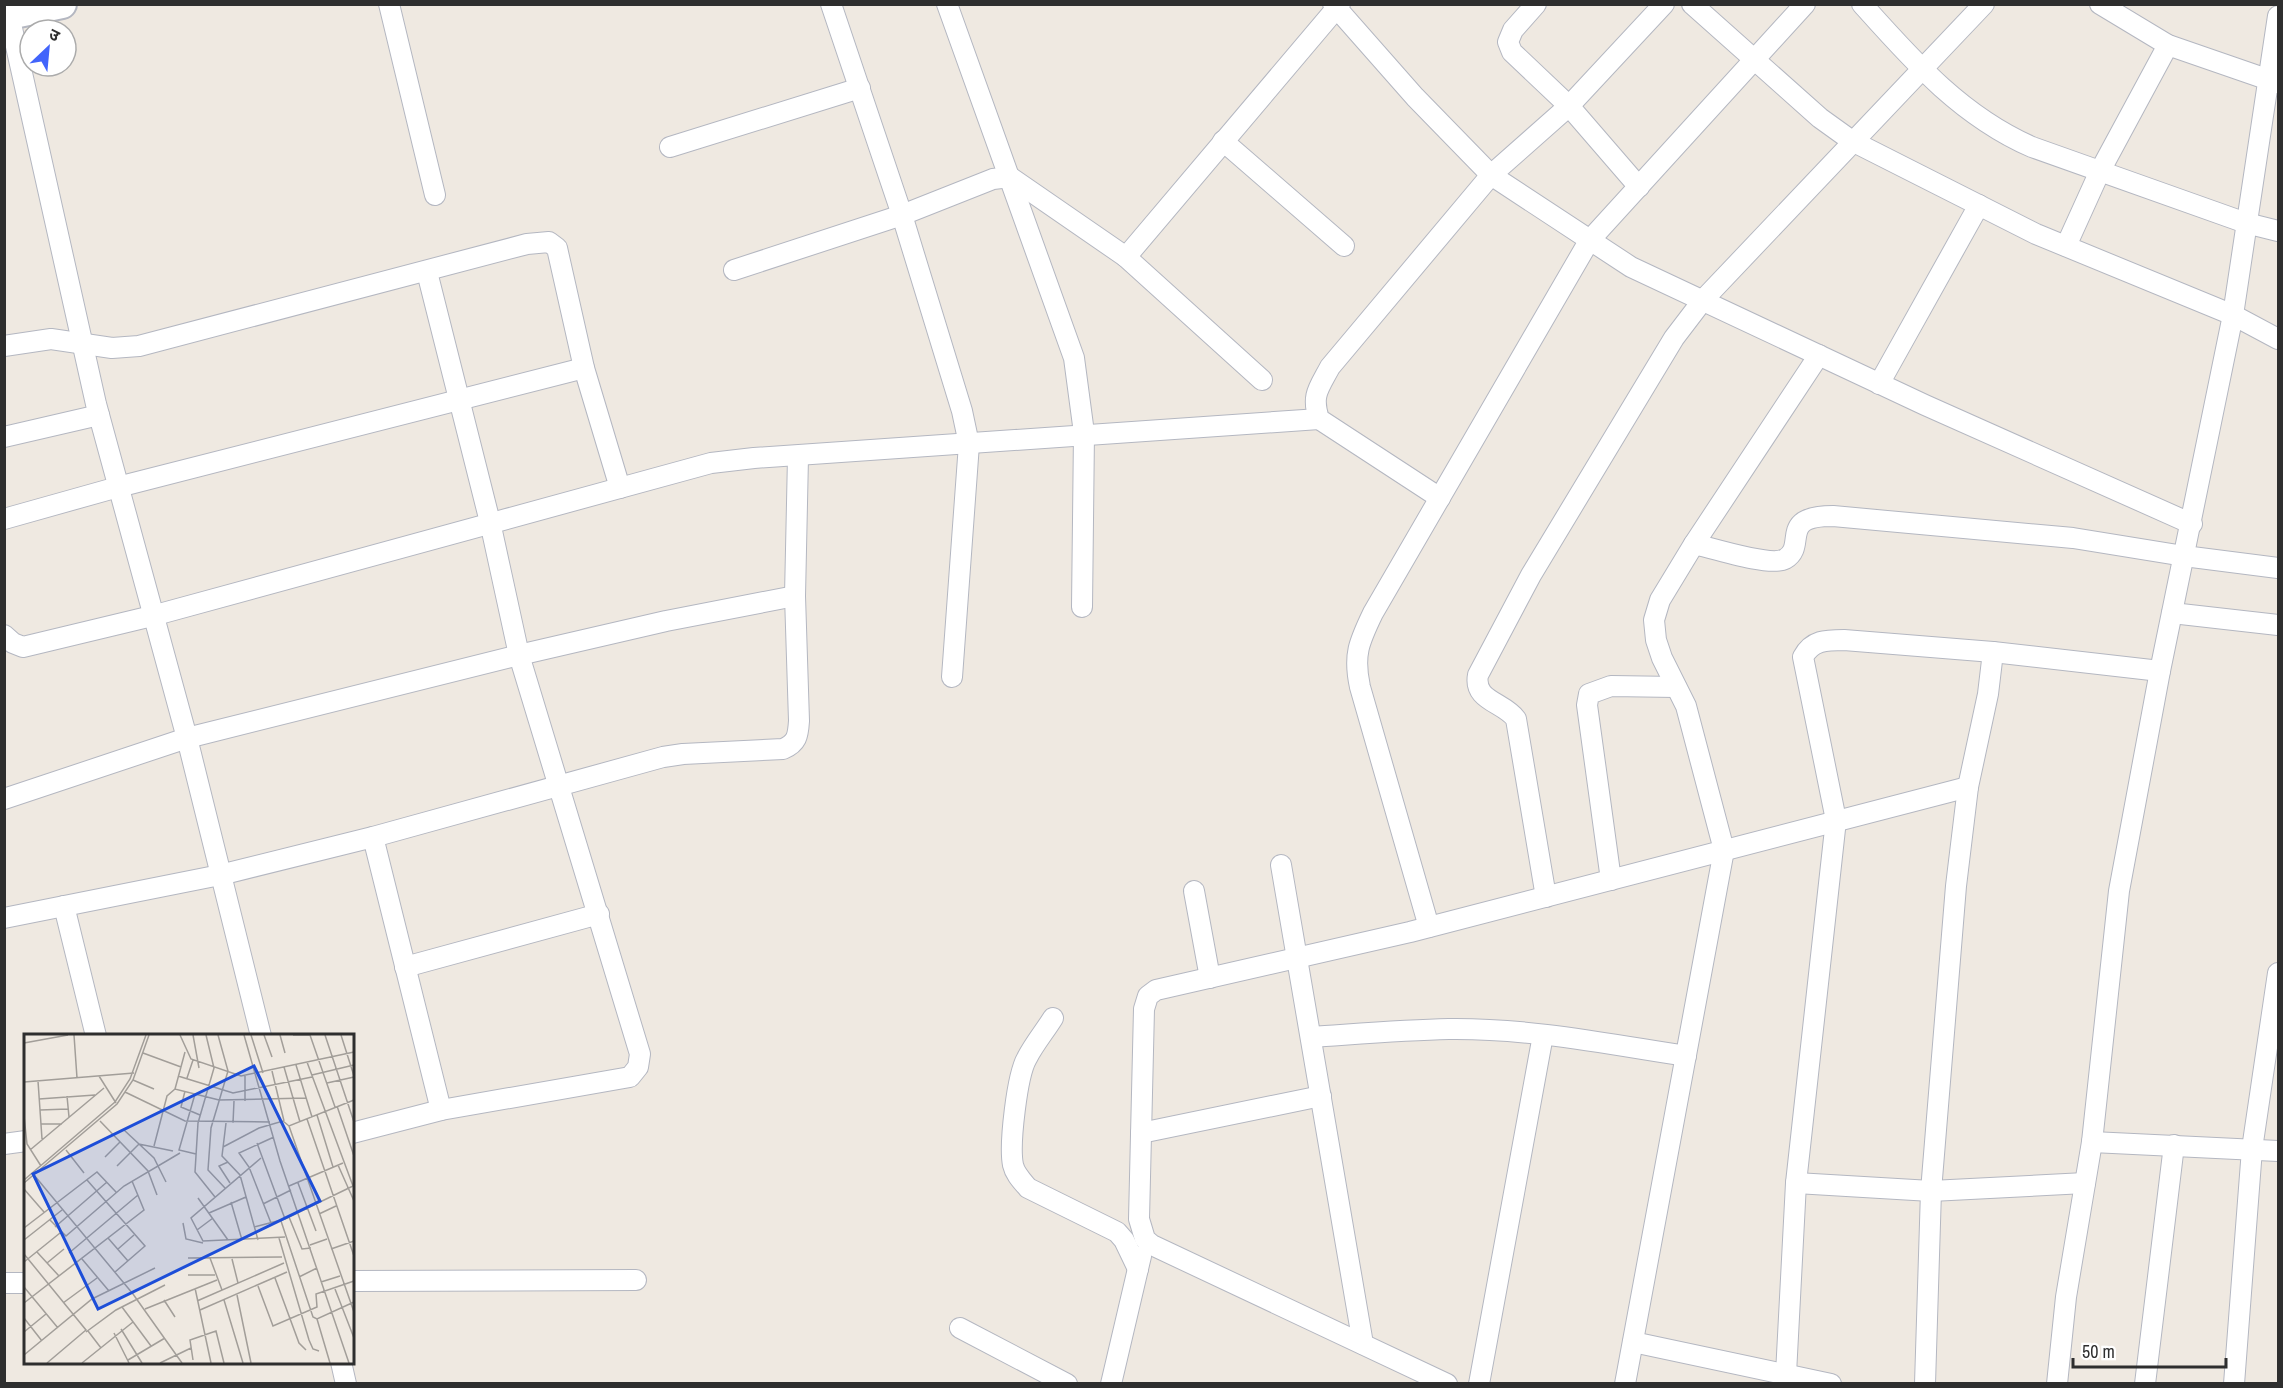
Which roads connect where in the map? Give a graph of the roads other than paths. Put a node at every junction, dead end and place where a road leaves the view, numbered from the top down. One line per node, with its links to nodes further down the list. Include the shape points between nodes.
1 (62, 4): 13 (street)
2 (389, 4): 28 (street)
3 (831, 4): 19 (street)
4 (947, 4): 26 (street)
5 (1536, 4): 20 (street, via 1513,30 1508,42 1512,52)
6 (1664, 4): 20 (street)
7 (1692, 4): 16 (street)
8 (1805, 4): 16 (street)
9 (1862, 4): 17 (street)
10 (1984, 4): 17 (street)
11 (2100, 4): 15 (street)
12 (1336, 6): 21 (street); 25 (street, via 1415,97)
13 (7, 15): 42 (street)
14 (2278, 16): 18 (street)
15 (2169, 45): 18 (street); 24 (street)
16 (1756, 61): 22 (street); 27 (street)
17 (1920, 69): 22 (street); 24 (street, via 2001,134)
18 (2274, 82): 31 (street)
19 (860, 88): 23 (street); 30 (street)
20 (1569, 106): 25 (street); 27 (street)
21 (1223, 141): 34 (street); 36 (street)
22 (1852, 141): 29 (street); 39 (street)
23 (670, 147)
24 (2100, 171): 31 (street); 35 (street)
25 (1491, 175): 33 (street); 50 (street, via 1330,367 1314,403)
26 (1010, 177): 30 (street, via 993,179); 36 (street); 51 (street, via 1074,358)
27 (1639, 188): 33 (street)
28 (435, 195)
29 (1979, 205): 35 (street); 47 (street)
30 (902, 215): 37 (street); 53 (street)
31 (2246, 223): 32 (street); 40 (street)
32 (2278, 231)
33 (1589, 241): 39 (street, via 1631,267); 57 (street)
34 (1344, 246)
35 (2066, 246): 40 (street)
36 (1126, 257): 46 (street)
37 (734, 270)
38 (427, 272): 42 (street, via 139,346 112,348); 45 (street, via 527,244 549,242 556,248); 48 (street)
39 (1703, 300): 44 (street); 86 (street, via 1674,338 1537,565 1478,675 1480,693 1508,708 1516,719)
40 (2233, 315): 41 (street); 60 (street)
41 (2278, 339)
42 (82, 343): 43 (street, via 51,339); 49 (street)
43 (4, 346)
44 (1819, 355): 47 (street); 61 (street)
45 (584, 369): 48 (street); 56 (street)
46 (1262, 380)
47 (1879, 384): 60 (street)
48 (458, 400): 55 (street); 59 (street)
49 (99, 415): 52 (street); 55 (street)
50 (1319, 418): 51 (street); 57 (street)
51 (1084, 433): 53 (street); 65 (street)
52 (4, 437)
53 (969, 444): 54 (street); 73 (street)
54 (798, 457): 56 (street, via 711,463); 64 (street)
55 (118, 487): 58 (street); 67 (street)
56 (620, 488): 59 (street)
57 (1440, 498): 90 (street, via 1373,613 1359,642 1355,665)
58 (4, 519)
59 (490, 522): 67 (street); 71 (street)
60 (2192, 524): 62 (street)
61 (1694, 544): 62 (street, via 1771,561 1785,559 1793,550 1795,533 1802,522 1815,516 1833,516 2073,538); 74 (street, via 1660,600 1654,621 1662,658)
62 (2184, 556): 63 (street); 66 (street)
63 (2278, 568)
64 (795, 596): 71 (street); 76 (street, via 799,721 798,737 792,745 783,749 673,756)
65 (1082, 607)
66 (2172, 613): 68 (street); 72 (street)
67 (152, 616): 69 (street, via 23,647); 75 (street)
68 (2278, 625)
69 (4, 635)
70 (1993, 652): 72 (street); 77 (street); 79 (street, via 1844,640 1822,640 1808,647 1803,657 1804,668)
71 (519, 655): 75 (street); 76 (street)
72 (2160, 671): 106 (street, via 2119,891)
73 (952, 677)
74 (1676, 687): 81 (street, via 1686,706); 84 (street, via 1611,686 1589,694 1587,705)
75 (187, 738): 78 (street); 83 (street)
76 (561, 787): 80 (street); 88 (street)
77 (1968, 787): 79 (street); 113 (street)
78 (4, 799)
79 (1836, 820): 81 (street); 111 (street)
80 (373, 837): 83 (street); 92 (street)
81 (1724, 850): 84 (street); 100 (street)
82 (1281, 865): 91 (street)
83 (220, 875): 87 (street); 97 (street)
84 (1611, 880): 86 (street)
85 (1194, 891): 94 (street)
86 (1546, 897): 90 (street)
87 (64, 906): 89 (street); 96 (street)
88 (599, 914): 92 (street); 102 (street, via 640,1054 638,1067 630,1077)
89 (4, 918)
90 (1429, 927): 91 (street)
91 (1299, 959): 94 (street); 99 (street)
92 (405, 967): 102 (street)
93 (2278, 973): 109 (street)
94 (1210, 978): 104 (street, via 1156,990 1148,996 1144,1009)
95 (1053, 1018): 115 (street, via 1026,1059 1020,1076 1013,1166 1028,1188 1117,1232 1125,1240)
96 (96, 1034)
97 (261, 1034)
98 (1543, 1035): 99 (street, via 1449,1029); 100 (street); 129 (street)
99 (1312, 1037): 101 (street)
100 (1686, 1056): 121 (street)
101 (1321, 1096): 104 (street); 122 (street)
102 (441, 1110): 103 (street)
103 (354, 1132)
104 (1142, 1133): 114 (street, via 1139,1220)
105 (24, 1141): 107 (street)
106 (2092, 1142): 108 (street); 112 (street)
107 (4, 1144)
108 (2174, 1145): 109 (street); 134 (street)
109 (2252, 1149): 110 (street); 135 (street)
110 (2278, 1151)
111 (1796, 1183): 113 (street); 124 (street)
112 (2085, 1183): 113 (street); 133 (street)
113 (1931, 1191): 132 (street)
114 (1145, 1239): 115 (street); 122 (street)
115 (1138, 1269): 127 (street)
116 (636, 1280): 117 (street)
117 (354, 1281)
118 (4, 1283): 119 (street)
119 (24, 1283)
120 (960, 1328): 126 (street)
121 (1633, 1342): 124 (street); 130 (street)
122 (1363, 1344): 128 (street)
123 (341, 1364): 125 (street)
124 (1786, 1374): 131 (street)
125 (346, 1383)
126 (1067, 1383)
127 (1111, 1383)
128 (1447, 1383)
129 (1479, 1383)
130 (1625, 1383)
131 (1831, 1383)
132 (1925, 1383)
133 (2056, 1383)
134 (2145, 1383)
135 (2234, 1383)

